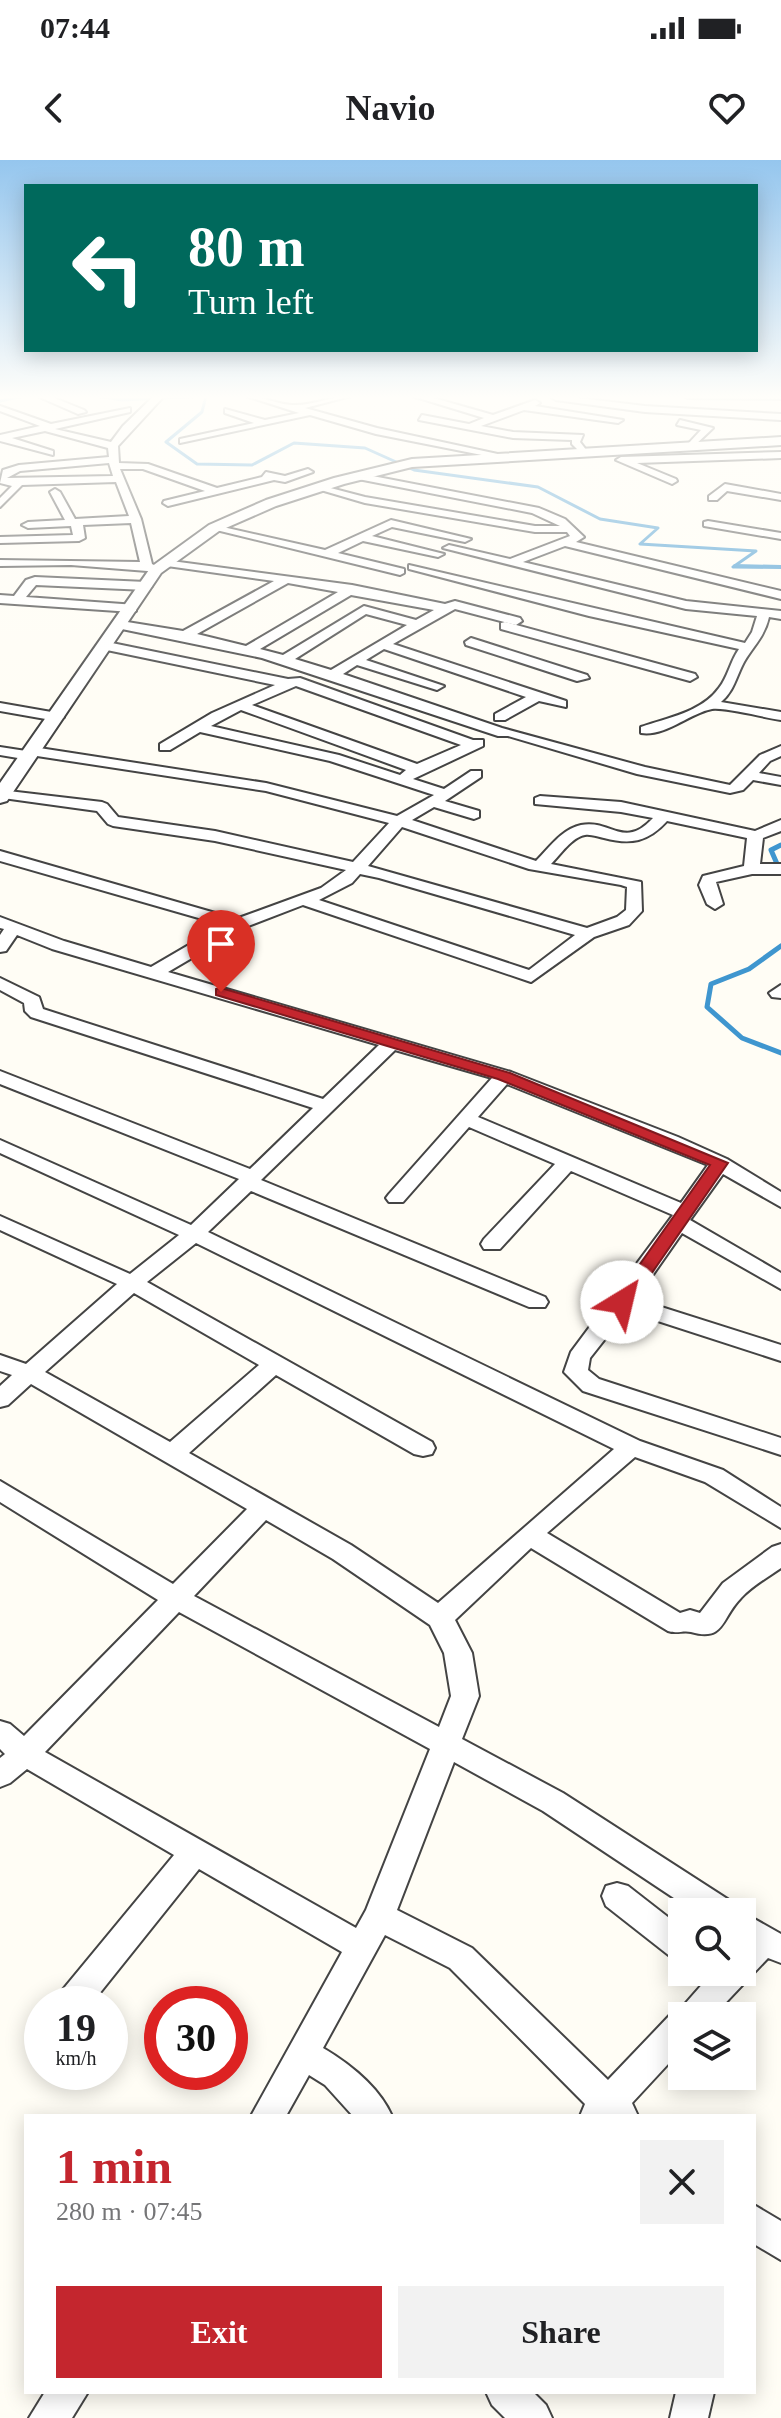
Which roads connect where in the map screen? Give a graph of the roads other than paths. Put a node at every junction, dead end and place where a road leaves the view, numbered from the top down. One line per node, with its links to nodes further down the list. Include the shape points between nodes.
1 (60, 500): 11 (street)
2 (128, 500): 10 (street)
3 (179, 500): 8 (street)
4 (282, 500): 14 (street)
5 (367, 500): 15 (street, via 535,529)
6 (489, 500): 15 (street, via 520,506)
7 (758, 500): 9 (street)
8 (168, 503)
9 (754, 505)
10 (136, 519): 11 (street); 24 (street)
11 (75, 523): 13 (street); 18 (street, via 79,538)
12 (708, 524): 16 (street)
13 (28, 525)
14 (214, 528): 21 (street); 24 (street)
15 (573, 529): 19 (street, via 578,537)
16 (781, 536)
17 (360, 537): 20 (street); 20 (street, via 393,523 465,539); 21 (street)
18 (0, 540)
19 (563, 542): 23 (street); 29 (street)
20 (443, 551): 23 (street); 25 (street)
21 (329, 553): 27 (street)
22 (0, 563): 24 (street)
23 (511, 563): 34 (street, via 686,605)
24 (156, 566): 26 (street); 28 (street)
25 (413, 567): 27 (street); 42 (street)
26 (286, 579): 27 (street); 39 (street)
27 (377, 583): 33 (street); 43 (street)
28 (146, 586): 31 (street, via 35,581); 32 (street)
29 (781, 595)
30 (0, 599): 31 (street)
31 (16, 602): 32 (street)
32 (132, 608): 37 (street)
33 (445, 608): 36 (street); 38 (street, via 455,605 516,621)
34 (763, 615): 35 (street); 42 (street, via 760,636)
35 (781, 615)
36 (418, 624): 40 (street); 45 (street, via 364,610)
37 (121, 625): 39 (street); 41 (street)
38 (505, 626): 48 (street); 49 (street, via 471,642)
39 (185, 636): 43 (street); 44 (street)
40 (383, 645): 46 (street); 52 (street)
41 (107, 646): 44 (street); 58 (street)
42 (750, 648): 55 (street)
43 (243, 651): 45 (street)
44 (149, 655): 50 (street)
45 (283, 661): 47 (street)
46 (356, 661): 47 (street); 51 (street)
47 (333, 674): 61 (street)
48 (690, 677)
49 (582, 678)
50 (286, 683): 54 (street); 62 (street, via 295,681)
51 (437, 686)
52 (538, 696): 53 (street); 61 (street, via 500,717 516,726)
53 (561, 704)
54 (239, 705): 59 (street); 67 (street)
55 (711, 705): 57 (street); 60 (street)
56 (0, 707): 58 (street)
57 (781, 716)
58 (57, 717): 66 (street)
59 (198, 727): 63 (street); 71 (street, via 334,758)
60 (646, 730)
61 (504, 732): 62 (street); 69 (street, via 721,788 738,787)
62 (474, 745): 67 (street)
63 (165, 747)
64 (781, 750): 69 (street)
65 (0, 751): 66 (street)
66 (31, 754): 72 (street); 77 (street, via 266,787)
67 (417, 769): 71 (street)
68 (476, 774): 73 (street)
69 (749, 775): 70 (street)
70 (781, 781)
71 (397, 784): 73 (street)
72 (1, 796): 82 (street, via 102,807 113,821 215,836)
73 (440, 798): 75 (street); 77 (street)
74 (540, 801): 76 (street)
75 (474, 814)
76 (664, 815): 79 (street); 81 (street, via 639,838 577,830)
77 (399, 821): 81 (street); 82 (street)
78 (781, 825): 79 (street)
79 (755, 836): 83 (street)
80 (0, 856): 87 (street)
81 (540, 866): 88 (street, via 635,885 634,911 623,921)
82 (358, 869): 84 (street); 88 (street)
83 (766, 869): 85 (street, via 706,881)
84 (304, 900): 87 (street); 88 (street, via 531,977)
85 (715, 904)
86 (7, 924): 89 (street); 90 (street)
87 (237, 924): 90 (street)
88 (588, 933)
89 (0, 947)
90 (153, 973): 92 (street)
91 (0, 983): 95 (street, via 33,1001 37,1013)
92 (391, 1044): 93 (street); 95 (street)
93 (504, 1076): 96 (street); 99 (street)
94 (0, 1077): 100 (street)
95 (327, 1106): 100 (street)
96 (466, 1119): 98 (street); 101 (street)
97 (0, 1146): 105 (street)
98 (567, 1163): 103 (street); 106 (street)
99 (720, 1163): 102 (street); 103 (street)
100 (251, 1179): 105 (street); 109 (street)
101 (396, 1198)
102 (781, 1201)
103 (683, 1218): 107 (street); 110 (street)
104 (0, 1222): 108 (street)
105 (194, 1234): 108 (street); 116 (street)
106 (492, 1244)
107 (781, 1282)
108 (132, 1283): 113 (street); 114 (street)
109 (537, 1302)
110 (622, 1302): 111 (street); 117 (street, via 579,1357 576,1372 591,1385)
111 (781, 1353)
112 (0, 1363): 114 (street)
113 (274, 1364): 118 (street); 119 (street)
114 (30, 1373): 115 (street); 119 (street)
115 (0, 1399)
116 (631, 1447): 122 (street, via 714,1476); 123 (street)
117 (781, 1447)
118 (423, 1448)
119 (171, 1455): 121 (street)
120 (0, 1490): 125 (street)
121 (263, 1508): 125 (street); 126 (street, via 342,1552)
122 (781, 1519)
123 (530, 1535): 124 (street, via 677,1624 690,1620 705,1627 732,1590); 126 (street)
124 (781, 1554)
125 (177, 1599): 128 (street); 129 (street)
126 (440, 1618): 128 (street, via 458,1653 465,1696)
127 (0, 1732): 129 (street)
128 (446, 1744): 133 (street, via 553,1802); 134 (street)
129 (25, 1754): 130 (street); 131 (street)
130 (0, 1775)
131 (195, 1851): 136 (street); 137 (street)
132 (617, 1896): 135 (street)
133 (700, 1898)
134 (379, 1916): 136 (street); 142 (street, via 461,1958)
135 (668, 1936)
136 (363, 1948): 141 (street)
137 (86, 1986)
138 (717, 1986): 139 (street)
139 (704, 2002)
140 (668, 2042): 142 (street)
141 (303, 2054): 143 (street); 144 (street, via 337,2074)
142 (609, 2112)
143 (269, 2114)
144 (373, 2114)
145 (756, 2224): 146 (street)
146 (781, 2242)
147 (67, 2394): 150 (street)
148 (507, 2394): 151 (street)
149 (695, 2394): 152 (street)
150 (48, 2418)
151 (533, 2418)
152 (689, 2418)

